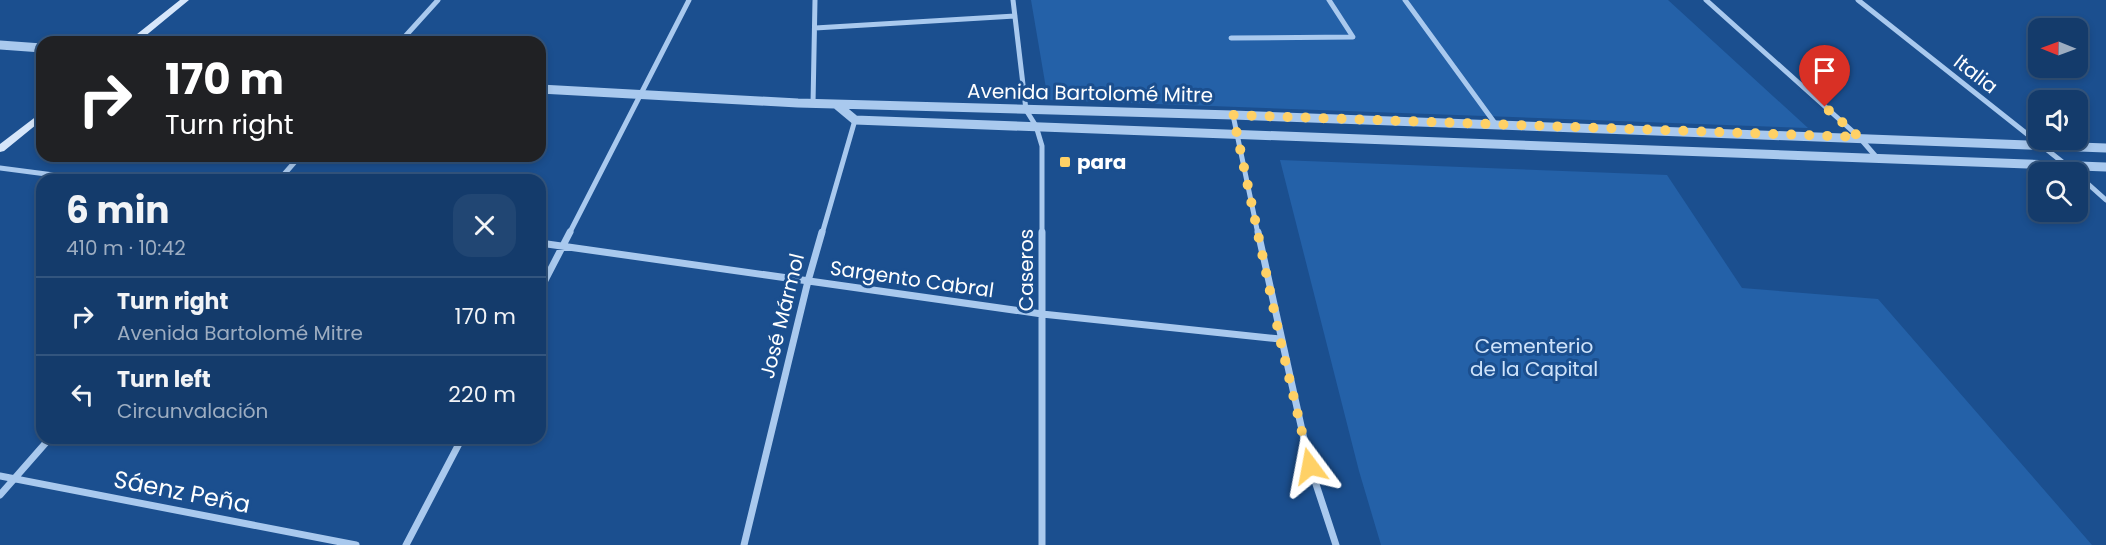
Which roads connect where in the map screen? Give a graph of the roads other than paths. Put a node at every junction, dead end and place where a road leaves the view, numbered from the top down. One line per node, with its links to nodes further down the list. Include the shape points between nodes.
1 (185, 0): 12 (main road)
2 (438, 0): 13 (street)
3 (688, 0): 18 (street)
4 (815, 0): 11 (street)
5 (1013, 0): 10 (street, Caseros)
6 (1329, 0): 14 (street, via 1353,37)
7 (1406, 0): 26 (street)
8 (1706, 0): 29 (street)
9 (1858, 0): 28 (street, Italia)
10 (1015, 16): 11 (street); 21 (street, Caseros)
11 (815, 28): 19 (street)
12 (140, 36)
13 (405, 36)
14 (1231, 38)
15 (0, 45): 16 (street)
16 (36, 48)
17 (546, 89): 18 (street, Avenida Bartolomé Mitre)
18 (639, 96): 19 (street, Avenida Bartolomé Mitre); 47 (street)
19 (813, 104): 20 (street, Avenida Bartolomé Mitre)
20 (837, 105): 21 (street, Avenida Bartolomé Mitre); 24 (street)
21 (1026, 110): 22 (street, Avenida Bartolomé Mitre); 25 (street, Caseros)
22 (1233, 115): 26 (street, Avenida Bartolomé Mitre); 27 (street)
23 (36, 119): 33 (main road)
24 (855, 120): 25 (street, Avenida Bartolomé Mitre); 49 (street, José Mármol)
25 (1036, 126): 27 (street, Avenida Bartolomé Mitre); 50 (street, Caseros, via 1042,146)
26 (1497, 126): 29 (street, Avenida Bartolomé Mitre)
27 (1238, 134): 35 (street, Avenida Bartolomé Mitre); 51 (street)
28 (2028, 135)
29 (1859, 137): 30 (street, Avenida Bartolomé Mitre); 35 (street)
30 (2028, 145)
31 (2088, 147): 32 (street, Avenida Bartolomé Mitre)
32 (2106, 148)
33 (0, 149)
34 (2047, 150): 37 (street, Italia)
35 (1879, 159): 40 (street, Avenida Bartolomé Mitre)
36 (295, 162): 43 (street)
37 (2062, 162)
38 (2106, 167): 41 (street, Avenida Bartolomé Mitre)
39 (0, 168): 42 (street)
40 (2028, 168)
41 (2088, 169)
42 (46, 174)
43 (284, 174)
44 (2088, 184): 45 (street, Italia)
45 (2106, 200)
46 (546, 244): 47 (street, Sargento Cabral)
47 (562, 247): 48 (street); 49 (street, Sargento Cabral)
48 (546, 278)
49 (808, 281): 50 (street, Sargento Cabral); 59 (street, José Mármol)
50 (1042, 314): 51 (street, Sargento Cabral); 60 (street, Caseros)
51 (1280, 339): 61 (street, via 1310,466)
52 (45, 444): 55 (street)
53 (459, 444): 58 (street)
54 (0, 476): 55 (street, Sáenz Peña)
55 (14, 479): 56 (street); 57 (street, Sáenz Peña)
56 (0, 495)
57 (356, 545)
58 (406, 545)
59 (744, 545)
60 (1042, 545)
61 (1336, 545)

